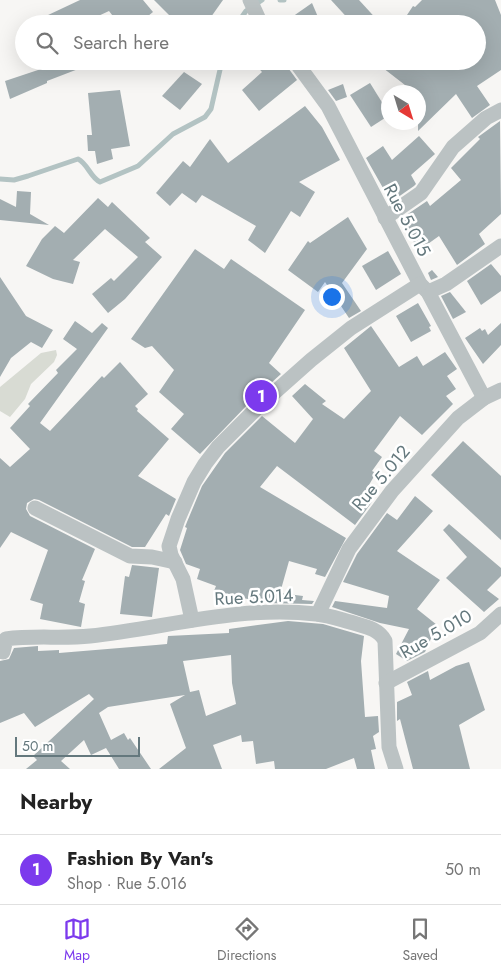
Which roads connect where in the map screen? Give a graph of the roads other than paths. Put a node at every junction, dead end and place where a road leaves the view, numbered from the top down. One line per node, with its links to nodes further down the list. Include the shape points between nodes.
1 (250, 0): 2 (street)
2 (258, 15)
3 (302, 70): 5 (street, Rue 5.015, via 328,106)
4 (501, 110): 5 (street, via 486,118 453,147 421,193)
5 (385, 218): 7 (street, Rue 5.015)
6 (501, 246): 7 (street, via 446,284)
7 (424, 288): 9 (street, Rue 5.015); 11 (street, via 352,328 311,360 218,447 194,482 178,518 170,546)
8 (501, 390): 9 (street, Rue 5.012)
9 (484, 398): 12 (street, Rue 5.012, via 458,418 392,491 349,549)
10 (35, 508): 11 (street, via 130,556)
11 (175, 562): 14 (street, via 183,578)
12 (318, 614): 14 (street, Rue 5.014, via 267,612); 16 (street, Rue 5.014, via 360,625 382,636)
13 (501, 614): 16 (street, Rue 5.010, via 480,633)
14 (192, 620): 15 (street, Rue 5.014, via 88,636 6,639)
15 (1, 650)
16 (386, 683): 17 (street, Rue 5.014, via 389,747)
17 (396, 769)

